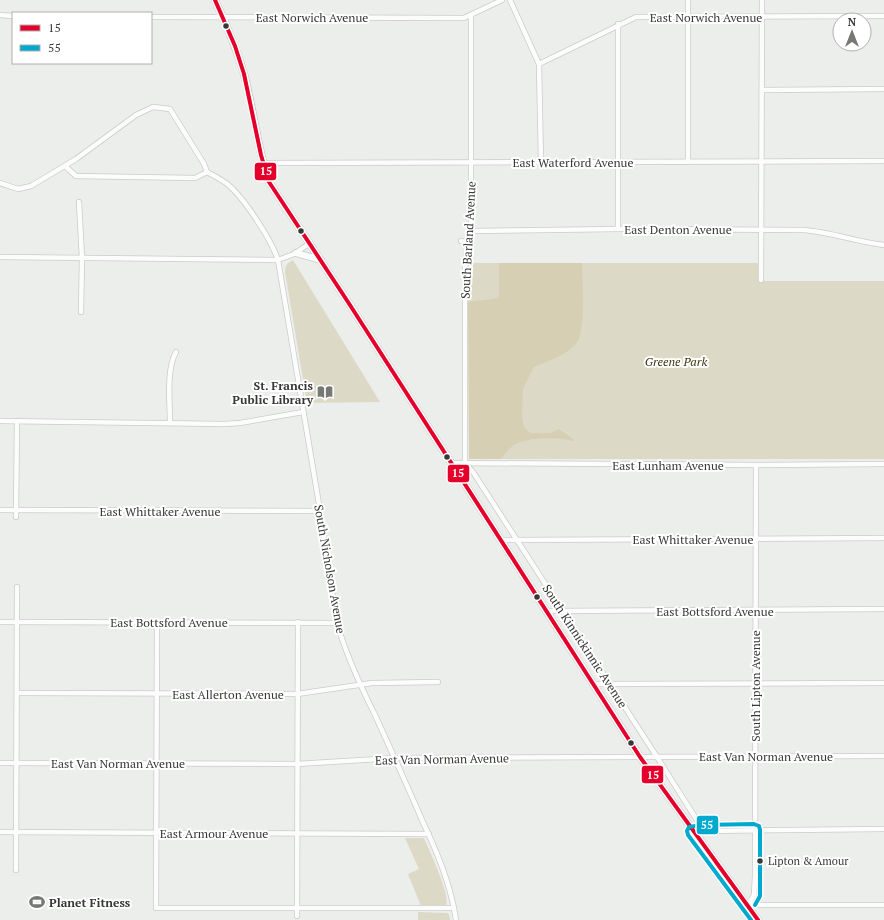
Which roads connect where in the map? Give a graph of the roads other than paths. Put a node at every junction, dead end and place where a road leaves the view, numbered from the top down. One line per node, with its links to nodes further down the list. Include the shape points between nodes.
1 (215, 0): 12 (street, South Kinnickinnic Avenue)
2 (502, 0): 8 (street)
3 (510, 0): 15 (street)
4 (688, 0): 13 (street)
5 (762, 0): 9 (street)
6 (0, 15): 7 (street)
7 (12, 16)
8 (471, 16): 12 (street, East Norwich Avenue); 19 (street, South Barland Avenue)
9 (762, 16): 10 (street, East Norwich Avenue); 13 (street, East Norwich Avenue); 17 (street)
10 (884, 16)
11 (153, 17): 12 (street, East Norwich Avenue)
12 (223, 17): 24 (street, South Kinnickinnic Avenue, via 244,75)
13 (688, 17): 14 (street, East Norwich Avenue, via 636,17); 22 (street)
14 (618, 24): 15 (street, East Norwich Avenue); 21 (street)
15 (539, 64): 20 (street)
16 (884, 89): 17 (street)
17 (762, 90): 23 (street)
18 (884, 161): 23 (street, East Waterford Avenue)
19 (472, 162): 20 (street, East Waterford Avenue); 24 (street, East Waterford Avenue); 31 (street, South Barland Avenue)
20 (541, 162): 21 (street, East Waterford Avenue)
21 (618, 162): 22 (street, East Waterford Avenue); 29 (street)
22 (688, 162): 23 (street, East Waterford Avenue)
23 (762, 162): 30 (street)
24 (263, 163): 33 (street, South Kinnickinnic Avenue, via 269,182)
25 (65, 166): 26 (street, via 76,176 195,178); 26 (street, via 136,115 153,107 170,108); 27 (street, via 24,188 18,189)
26 (207, 172): 39 (street, South Nicholson Avenue, via 226,183 242,199)
27 (0, 183)
28 (79, 202): 38 (street)
29 (618, 229): 30 (street, East Denton Avenue); 31 (street, East Denton Avenue)
30 (761, 229): 35 (street, East Denton Avenue, via 818,231); 41 (street)
31 (471, 231): 34 (street, South Barland Avenue)
32 (461, 241): 34 (street)
33 (310, 243): 36 (street); 40 (street, South Kinnickinnic Avenue)
34 (468, 243): 49 (street, South Barland Avenue, via 465,261)
35 (884, 245)
36 (296, 253): 39 (street); 40 (street)
37 (0, 257): 38 (street)
38 (82, 258): 39 (street); 42 (street)
39 (278, 260): 44 (street, South Nicholson Avenue)
40 (322, 261): 48 (street, South Kinnickinnic Avenue)
41 (761, 280)
42 (81, 312)
43 (176, 352): 47 (street, via 170,369)
44 (303, 412): 47 (street, via 229,424); 54 (street, South Nicholson Avenue)
45 (0, 421): 46 (street)
46 (17, 421): 47 (street); 53 (street)
47 (170, 424)
48 (452, 463): 49 (street, East Lunham Avenue); 58 (street, South Kinnickinnic Avenue)
49 (465, 464): 51 (street, East Lunham Avenue); 59 (street, South Kinnickinnic Avenue, via 473,472)
50 (884, 464): 51 (street, East Lunham Avenue)
51 (756, 465): 56 (street, South Lipton Avenue)
52 (0, 510): 53 (street, East Whittaker Avenue)
53 (16, 510): 54 (street, East Whittaker Avenue); 55 (street)
54 (320, 511): 69 (street, South Nicholson Avenue)
55 (16, 517)
56 (756, 538): 57 (street, East Whittaker Avenue); 59 (street, East Whittaker Avenue); 63 (street, South Lipton Avenue)
57 (884, 538)
58 (501, 540): 59 (street, East Whittaker Avenue); 62 (street, South Kinnickinnic Avenue)
59 (516, 540): 64 (street, South Kinnickinnic Avenue)
60 (17, 587): 66 (street)
61 (884, 609): 63 (street, East Bottsford Avenue)
62 (547, 611): 64 (street, East Bottsford Avenue); 72 (street, South Kinnickinnic Avenue)
63 (755, 611): 64 (street, East Bottsford Avenue); 74 (street, South Lipton Avenue)
64 (562, 612): 73 (street, South Kinnickinnic Avenue)
65 (0, 622): 66 (street, East Bottsford Avenue)
66 (17, 622): 67 (street, East Bottsford Avenue); 76 (street)
67 (157, 622): 68 (street, East Bottsford Avenue); 77 (street)
68 (298, 622): 69 (street, East Bottsford Avenue); 78 (street)
69 (337, 623): 75 (street, South Nicholson Avenue)
70 (438, 682): 75 (street, East Allerton Avenue)
71 (884, 683): 74 (street)
72 (594, 684): 73 (street); 81 (street, South Kinnickinnic Avenue)
73 (610, 684): 74 (street); 82 (street, South Kinnickinnic Avenue)
74 (755, 684): 79 (street, South Lipton Avenue)
75 (360, 685): 78 (street, East Allerton Avenue); 83 (street, South Nicholson Avenue)
76 (16, 693): 77 (street, East Allerton Avenue); 85 (street)
77 (157, 694): 78 (street, East Allerton Avenue); 86 (street)
78 (297, 694): 87 (street)
79 (754, 756): 80 (street, East Van Norman Avenue); 82 (street, East Van Norman Avenue); 89 (street, South Lipton Avenue)
80 (884, 756)
81 (640, 757): 82 (street, East Van Norman Avenue); 83 (street, East Van Norman Avenue); 93 (street, South Kinnickinnic Avenue)
82 (657, 757): 90 (street, South Kinnickinnic Avenue)
83 (395, 758): 87 (street, East Van Norman Avenue); 96 (street, South Nicholson Avenue)
84 (0, 763): 85 (street, East Van Norman Avenue)
85 (16, 763): 86 (street, East Van Norman Avenue); 92 (street)
86 (157, 763): 87 (street, East Van Norman Avenue); 94 (street)
87 (297, 764): 95 (street)
88 (884, 829): 89 (street)
89 (754, 830): 90 (street); 98 (street, South Lipton Avenue, via 754,895)
90 (702, 831): 93 (street)
91 (0, 832): 92 (street, East Armour Avenue)
92 (16, 832): 94 (street, East Armour Avenue); 97 (street)
93 (693, 832): 98 (street, South Kinnickinnic Avenue)
94 (156, 833): 95 (street, East Armour Avenue); 100 (street, via 156,908)
95 (297, 834): 96 (street, East Armour Avenue); 100 (street)
96 (429, 834): 101 (street, South Nicholson Avenue, via 448,882)
97 (16, 870)
98 (748, 905): 99 (street); 104 (street, South Kinnickinnic Avenue)
99 (884, 905)
100 (296, 908): 101 (street); 102 (street)
101 (454, 908): 103 (street, South Nicholson Avenue)
102 (296, 916)
103 (456, 920)
104 (758, 920)

